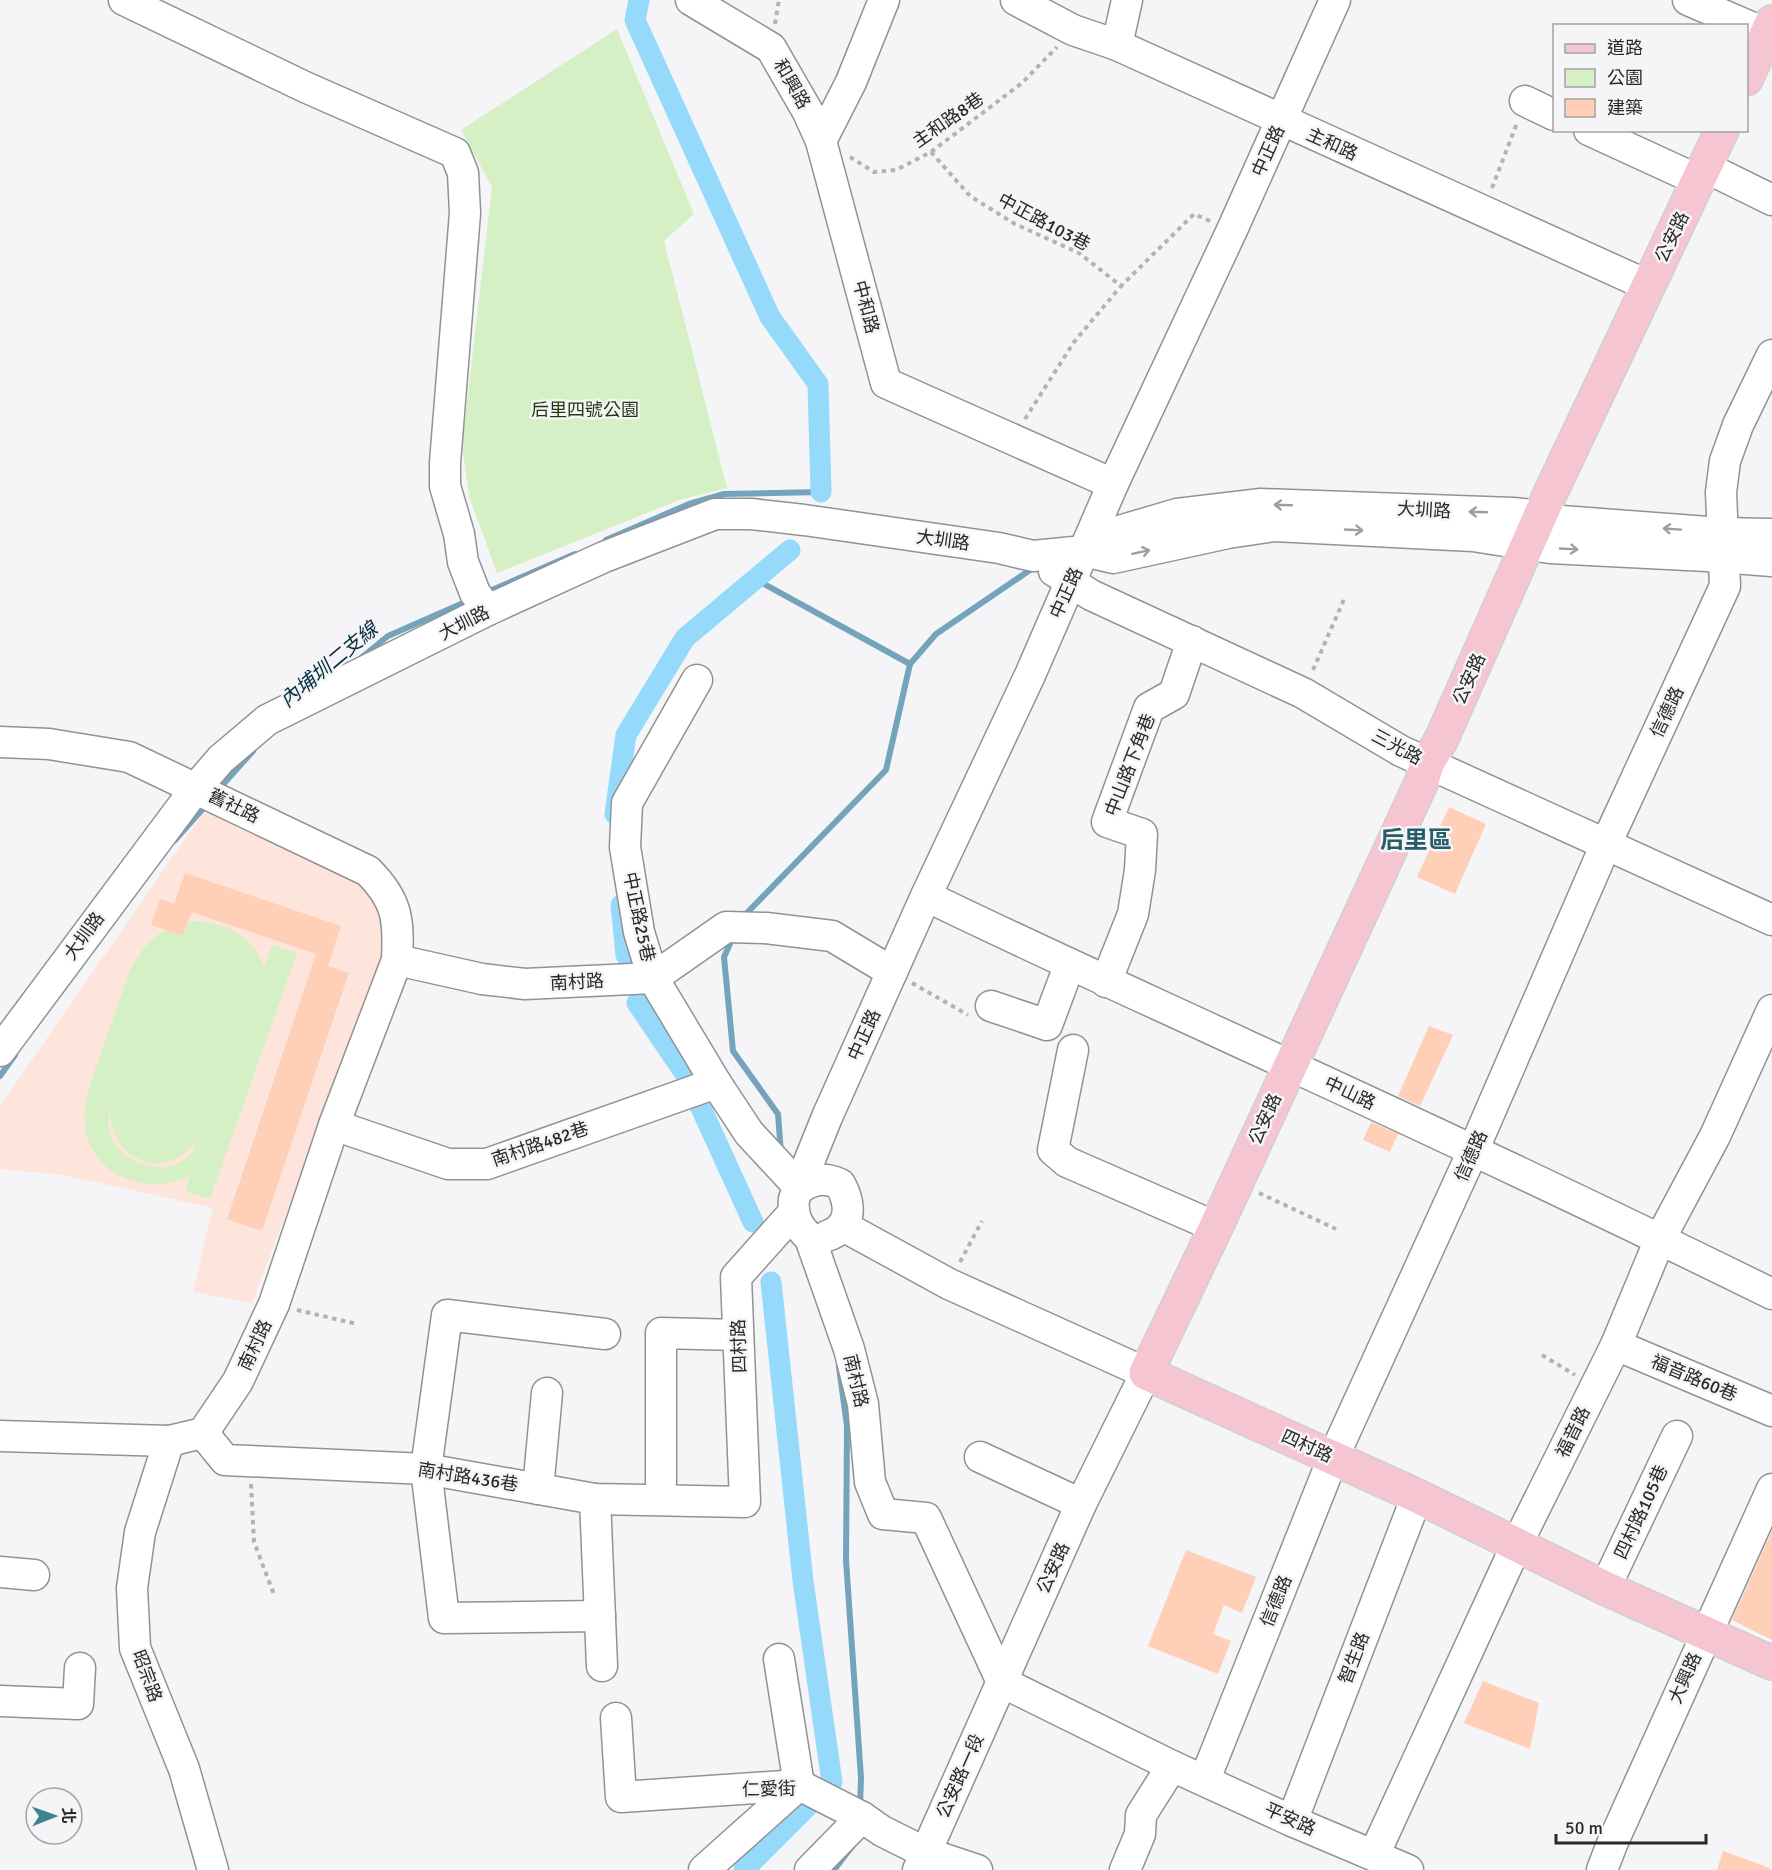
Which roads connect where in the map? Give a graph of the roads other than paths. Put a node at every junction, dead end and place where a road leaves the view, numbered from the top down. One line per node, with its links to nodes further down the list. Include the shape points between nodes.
1 (124, 0): 29 (street, via 454,153 463,173 465,213 445,486 463,562 475,593)
2 (691, 0): 16 (street, 和興路, via 771,48)
3 (884, 0): 16 (street, via 851,82)
4 (1016, 0): 9 (street, 主和路, via 1073,30)
5 (1127, 0): 9 (street)
6 (1335, 0): 13 (street, 中正路)
7 (1688, 0): 8 (street)
8 (1769, 28): 10 (main road)
9 (1117, 45): 13 (street, 主和路)
10 (1748, 75)
11 (1525, 101): 12 (street)
12 (1553, 114)
13 (1281, 121): 19 (street, 主和路); 21 (street, 中正路)
14 (1594, 132): 17 (street)
15 (1721, 132): 17 (main road, 公安路)
16 (821, 141): 21 (street, 中和路, via 886,383)
17 (1702, 174): 18 (street); 19 (main road, 公安路)
18 (1772, 200)
19 (1648, 286): 22 (main road, 公安路)
20 (1772, 355): 24 (street, 信德路, via 1725,460)
21 (1113, 484): 25 (street, 中正路)
22 (1534, 530): 24 (street, 大圳路, via 1562,521); 25 (street, 大圳路, via 1261,504 1177,514 1109,534); 33 (main road, 公安路)
23 (1772, 534): 24 (street, 大圳路)
24 (1722, 546): 27 (street, 大圳路); 35 (street, 信德路, via 1725,586)
25 (1084, 551): 26 (street, 大圳路); 28 (street, 中正路)
26 (1033, 556): 28 (street, 三光路); 29 (street, 大圳路, via 804,520 715,514 604,557)
27 (1772, 561)
28 (1071, 583): 30 (street, 三光路); 36 (street, 中正路)
29 (488, 610): 34 (street, 大圳路, via 267,720 221,759)
30 (1192, 641): 33 (street, 三光路, via 1303,693); 42 (street, 中山路下角巷, via 1174,694 1149,708 1107,822 1142,834 1133,914)
31 (697, 680): 41 (street, 中正路25巷, via 627,803 626,847 639,932)
32 (0, 742): 34 (street, 舊社路, via 49,744 129,757)
33 (1427, 764): 35 (street, 三光路); 47 (main road, 公安路)
34 (196, 788): 38 (street, 舊社路, via 368,871 383,886 393,905 398,928); 46 (street, 大圳路)
35 (1606, 844): 37 (street, 三光路); 50 (street, 信德路)
36 (926, 897): 39 (street, 中山路); 40 (street, 中正路)
37 (1772, 920)
38 (397, 960): 41 (street, 南村路, via 482,979 525,984); 49 (street, 南村路)
39 (1069, 966): 42 (street, 中山路); 43 (street, via 1047,1025)
40 (892, 972): 41 (street, 中正路25巷, via 832,936 726,927); 51 (street, 中正路, via 827,1117)
41 (653, 978): 48 (street, 南村路)
42 (1106, 982): 47 (street, 中山路)
43 (980, 1010)
44 (1772, 1010): 55 (street, 福音路, via 1715,1136)
45 (1073, 1050): 53 (street, via 1053,1150 1067,1162)
46 (0, 1051)
47 (1290, 1065): 50 (street, 中山路); 53 (main road, 公安路)
48 (710, 1085): 49 (street, 南村路482巷, via 488,1164 448,1164); 51 (street, 南村路)
49 (334, 1125): 63 (street, 南村路, via 274,1304 238,1381)
50 (1473, 1151): 55 (street, 中山路); 68 (street, 信德路)
51 (797, 1200): 52 (street, via 813,1180 840,1184 849,1208); 54 (street, 南村路, via 797,1225); 58 (street, 四村路, via 736,1277)
52 (843, 1226): 54 (street, via 830,1236); 60 (street, 四村路, via 949,1284)
53 (1216, 1227): 60 (main road, 公安路)
54 (810, 1238): 87 (street, 南村路, via 849,1349 863,1404 870,1482 883,1514 926,1518)
55 (1660, 1239): 56 (street, 中山路); 59 (street, 福音路)
56 (1772, 1294)
57 (605, 1334): 69 (street, via 447,1315)
58 (738, 1335): 70 (street, via 661,1333); 75 (street, 四村路)
59 (1616, 1345): 62 (street, 福音路60巷); 77 (street, 福音路)
60 (1146, 1373): 68 (main road, 四村路); 76 (street, 公安路)
61 (547, 1393): 71 (street)
62 (1772, 1411)
63 (203, 1433): 66 (street); 69 (street, 南村路436巷, via 225,1460)
64 (0, 1436): 66 (street)
65 (1677, 1436): 80 (street, 四村路105巷)
66 (169, 1441): 97 (street, 昭宗路, via 140,1532 132,1588 135,1648 184,1769)
67 (980, 1457): 76 (street)
68 (1333, 1458): 73 (main road, 四村路); 91 (street, 信德路)
69 (426, 1468): 71 (street, 南村路436巷); 81 (street, via 444,1618)
70 (661, 1482)
71 (538, 1489): 74 (street, 南村路436巷)
72 (1772, 1489): 82 (street, 大興路)
73 (1417, 1496): 77 (main road, 四村路); 94 (street, 智生路)
74 (595, 1499): 75 (street, 南村路436巷); 81 (street)
75 (746, 1502)
76 (1081, 1504): 87 (street, 公安路)
77 (1517, 1544): 80 (main road, 四村路); 96 (street, 福音路)
78 (0, 1572): 79 (street)
79 (34, 1575)
80 (1605, 1588): 82 (main road, 四村路)
81 (600, 1616): 85 (street)
82 (1706, 1633): 84 (main road, 四村路); 102 (street, 大興路)
83 (779, 1659): 92 (street)
84 (1772, 1663)
85 (602, 1666)
86 (80, 1668): 88 (street, via 78,1704)
87 (1002, 1682): 90 (street, 平安路); 95 (street, 公安路一段)
88 (0, 1701)
89 (616, 1718): 92 (street, 仁愛街, via 621,1797)
90 (1172, 1766): 91 (street, 平安路); 101 (street, via 1142,1815 1140,1834)
91 (1205, 1779): 94 (street, 平安路)
92 (799, 1785): 93 (street, 仁愛街); 98 (street)
93 (862, 1817): 95 (street, 仁愛街); 99 (street)
94 (1292, 1821): 96 (street, 平安路)
95 (922, 1861): 100 (street, 仁愛街)
96 (1395, 1865)
97 (213, 1870)
98 (704, 1870)
99 (810, 1870)
100 (977, 1870)
101 (1125, 1870)
102 (1602, 1870)

